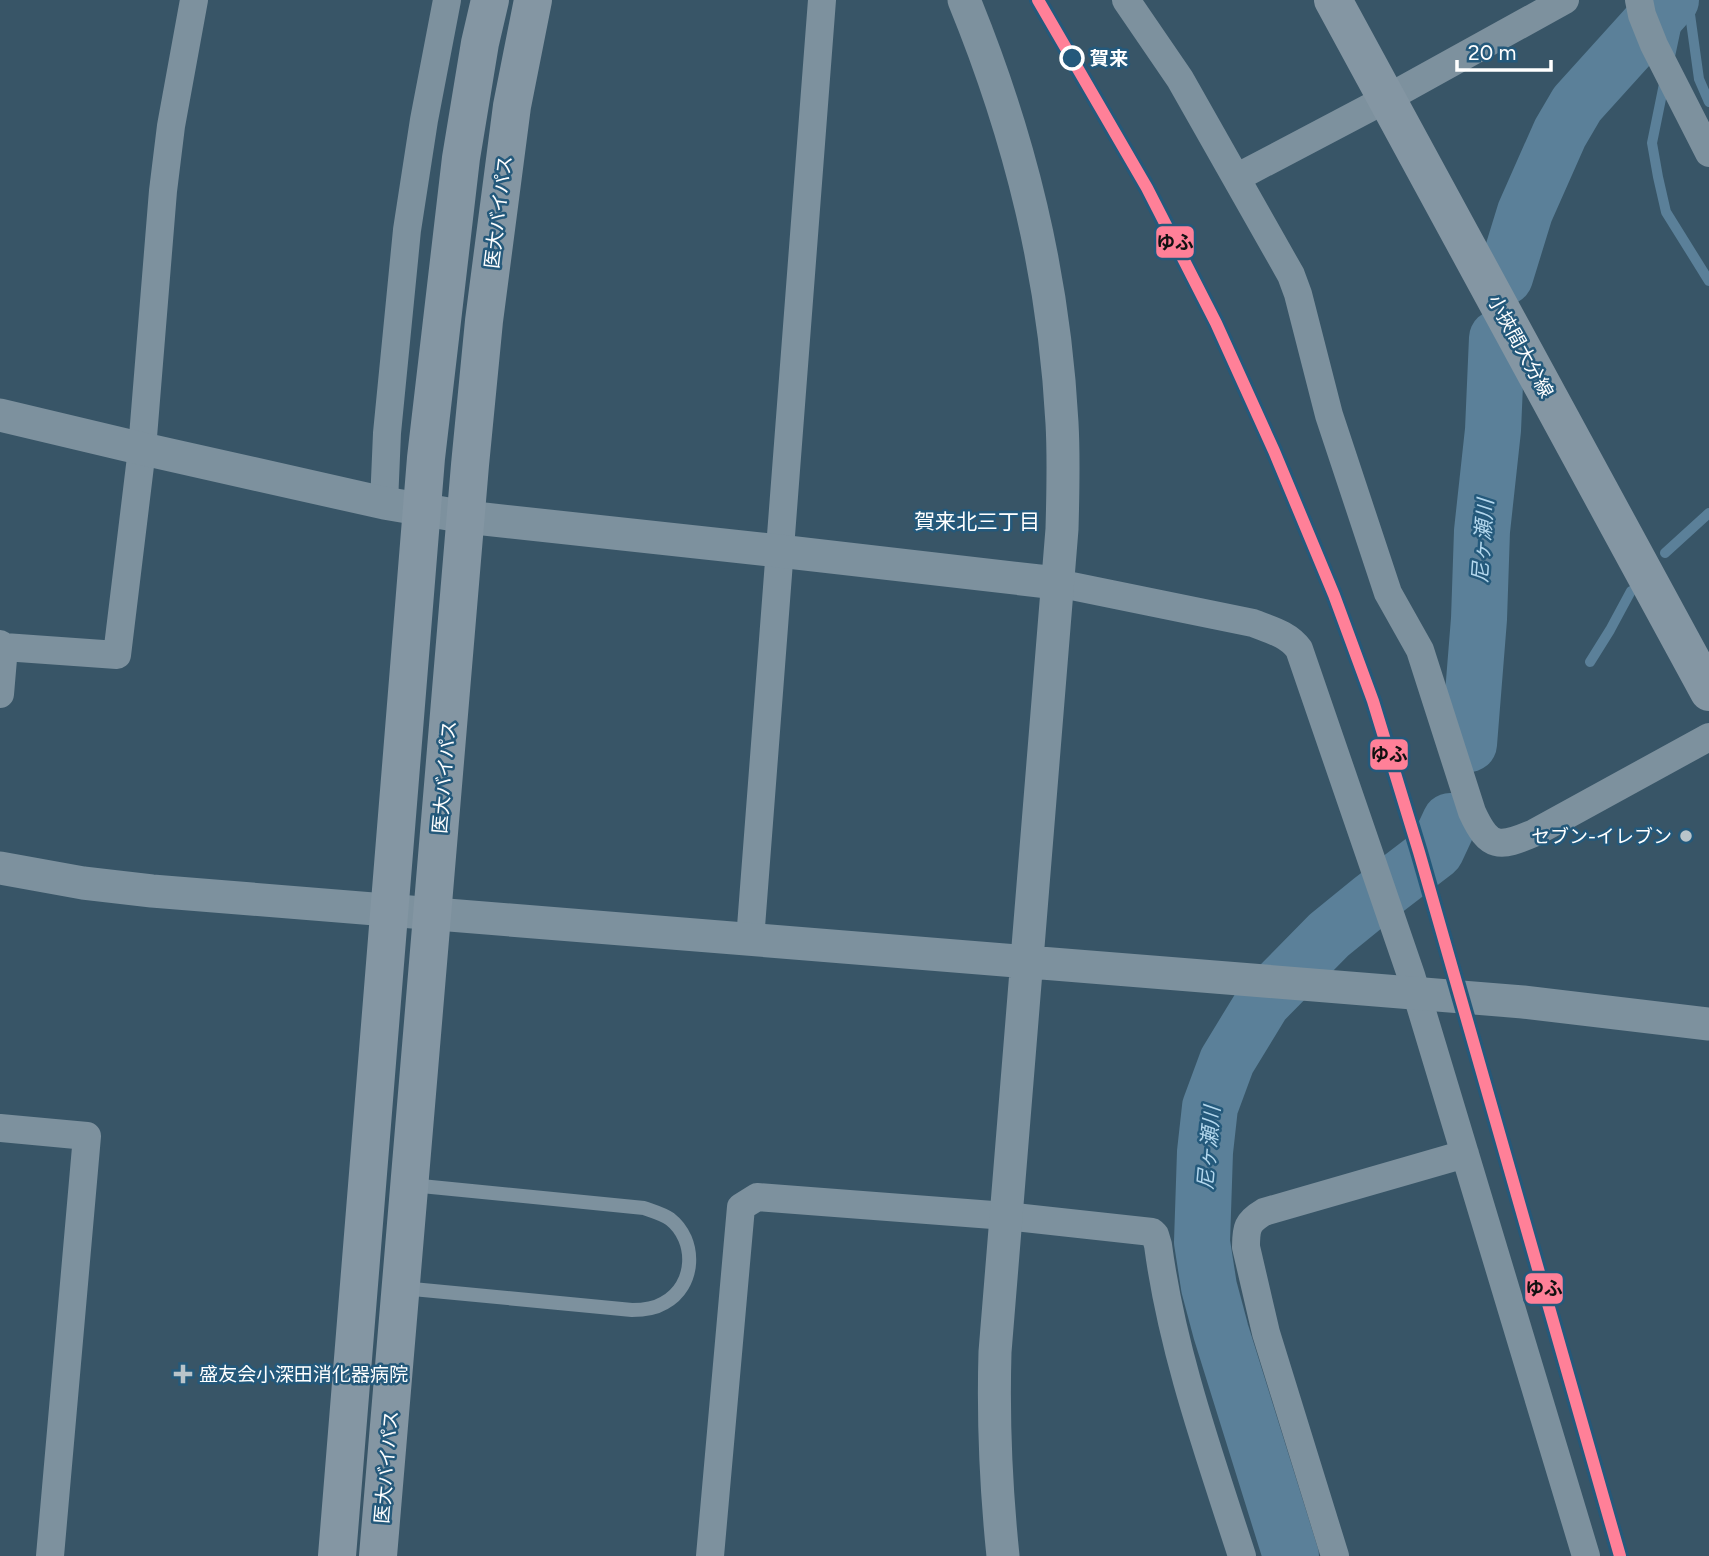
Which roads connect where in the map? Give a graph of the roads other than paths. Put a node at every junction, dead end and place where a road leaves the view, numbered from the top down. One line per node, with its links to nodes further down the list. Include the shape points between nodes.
1 (194, 0): 15 (street, via 163,191)
2 (447, 0): 16 (street, via 407,230)
3 (490, 0): 17 (main road, via 461,158)
4 (533, 0): 18 (main road, 医大バイパス, via 501,188)
5 (822, 0): 19 (street)
6 (964, 0): 20 (street, via 1020,158 1044,267 1062,423)
7 (1126, 0): 13 (street, via 1180,79)
8 (1333, 0): 11 (main road, 小挾間大分線)
9 (1564, 0): 11 (street)
10 (1641, 8): 12 (street, via 1654,45)
11 (1386, 99): 13 (street); 22 (main road, 小挾間大分線)
12 (1709, 153)
13 (1236, 178): 24 (street, via 1291,275 1329,415 1388,593 1420,650 1472,812 1485,836 1502,843 1534,834)
14 (0, 415): 15 (street)
15 (142, 449): 16 (street); 21 (street, via 117,655)
16 (384, 503): 17 (street)
17 (422, 510): 18 (street); 26 (main road)
18 (466, 517): 19 (street); 27 (main road, 医大バイパス)
19 (779, 551): 20 (street); 28 (street)
20 (1057, 583): 29 (street); 30 (street, via 1254,623 1293,640 1305,661)
21 (2, 646): 23 (street)
22 (1709, 692)
23 (0, 694)
24 (1709, 737)
25 (0, 868): 26 (street, via 152,891)
26 (389, 909): 27 (street); 38 (main road)
27 (432, 913): 28 (street); 34 (main road, 医大バイパス)
28 (750, 940): 29 (street)
29 (1027, 962): 30 (street); 35 (street)
30 (1416, 993): 31 (street); 33 (street)
31 (1709, 1024)
32 (0, 1128): 37 (street, via 87,1136)
33 (1465, 1154): 43 (street, via 1264,1212 1248,1224 1246,1247 1266,1333); 44 (street)
34 (409, 1185): 36 (main road, 医大バイパス); 36 (lane, via 644,1208 667,1217 681,1229 690,1262 680,1291 650,1309)
35 (1006, 1216): 40 (street, via 757,1197 741,1208); 41 (street, via 994,1387); 42 (street, via 1155,1235 1186,1375)
36 (401, 1288): 39 (main road, 医大バイパス)
37 (50, 1556)
38 (337, 1556)
39 (378, 1556)
40 (710, 1556)
41 (1003, 1556)
42 (1242, 1556)
43 (1335, 1556)
44 (1586, 1556)

